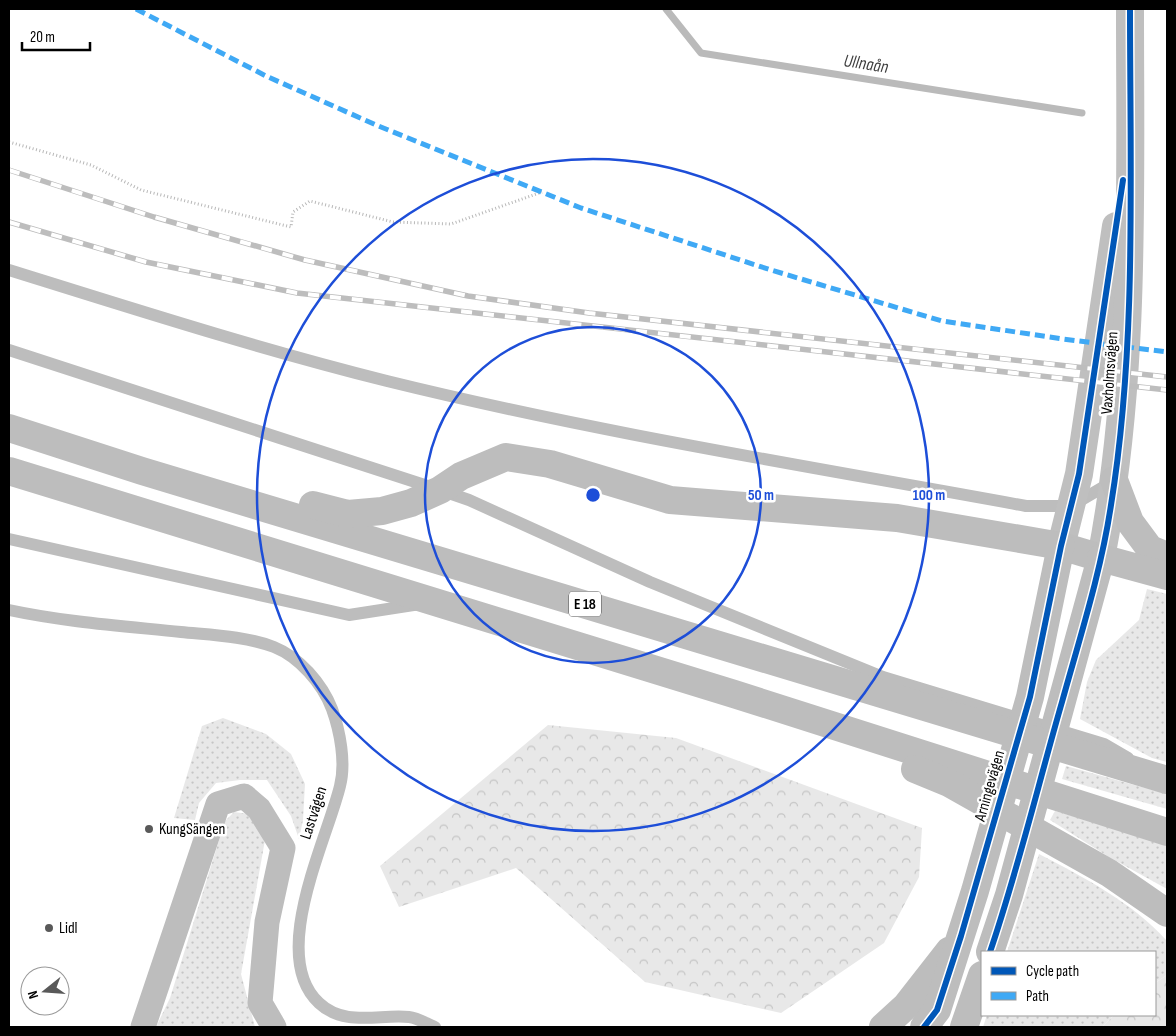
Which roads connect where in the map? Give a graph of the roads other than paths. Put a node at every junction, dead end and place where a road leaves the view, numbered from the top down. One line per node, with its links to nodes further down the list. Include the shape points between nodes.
1 (1130, 9): 2 (main road, Vaxholmsvägen)
2 (1130, 141): 8 (main road, Vaxholmsvägen, via 1128,329); 10 (main road, via 1079,474)
3 (9, 270): 10 (lane, via 216,334 387,381 631,434 1026,506)
4 (9, 350): 9 (lane)
5 (9, 411): 9 (main road, via 296,501 348,514 382,512)
6 (9, 428): 19 (main road, E 18, via 142,471)
7 (9, 471): 16 (main road)
8 (1114, 480): 10 (lane); 13 (main road, via 1130,522 1150,549); 14 (main road, Vaxholmsvägen)
9 (440, 490): 12 (main road, via 460,476 506,457 550,464 670,500 897,518); 19 (lane, via 650,582 883,677 1104,744)
10 (1071, 506): 12 (main road)
11 (9, 539): 16 (lane, via 349,615)
12 (1061, 546): 14 (main road); 22 (main road, Arningevägen, via 1030,697)
13 (1167, 556)
14 (1102, 558): 15 (main road); 23 (main road, via 1009,895)
15 (1167, 576)
16 (434, 602): 18 (main road)
17 (9, 610): 27 (lane, Lastvägen, via 45,618 229,637 274,648 309,671 331,707 341,738 340,784 301,912 298,947 305,982 319,1003 345,1018 411,1017)
18 (734, 694): 20 (main road); 21 (main road, via 949,783 1109,873)
19 (1165, 779)
20 (1167, 832)
21 (1167, 913)
22 (961, 936): 28 (main road, via 906,1006); 29 (main road, Arningevägen, via 937,1010)
23 (990, 951)
24 (981, 979): 30 (main road)
25 (144, 1027): 26 (street, via 218,804 244,796 260,809 283,848 267,922 260,1003)
26 (274, 1027)
27 (435, 1027)
28 (883, 1027)
29 (924, 1027)
30 (964, 1027)

